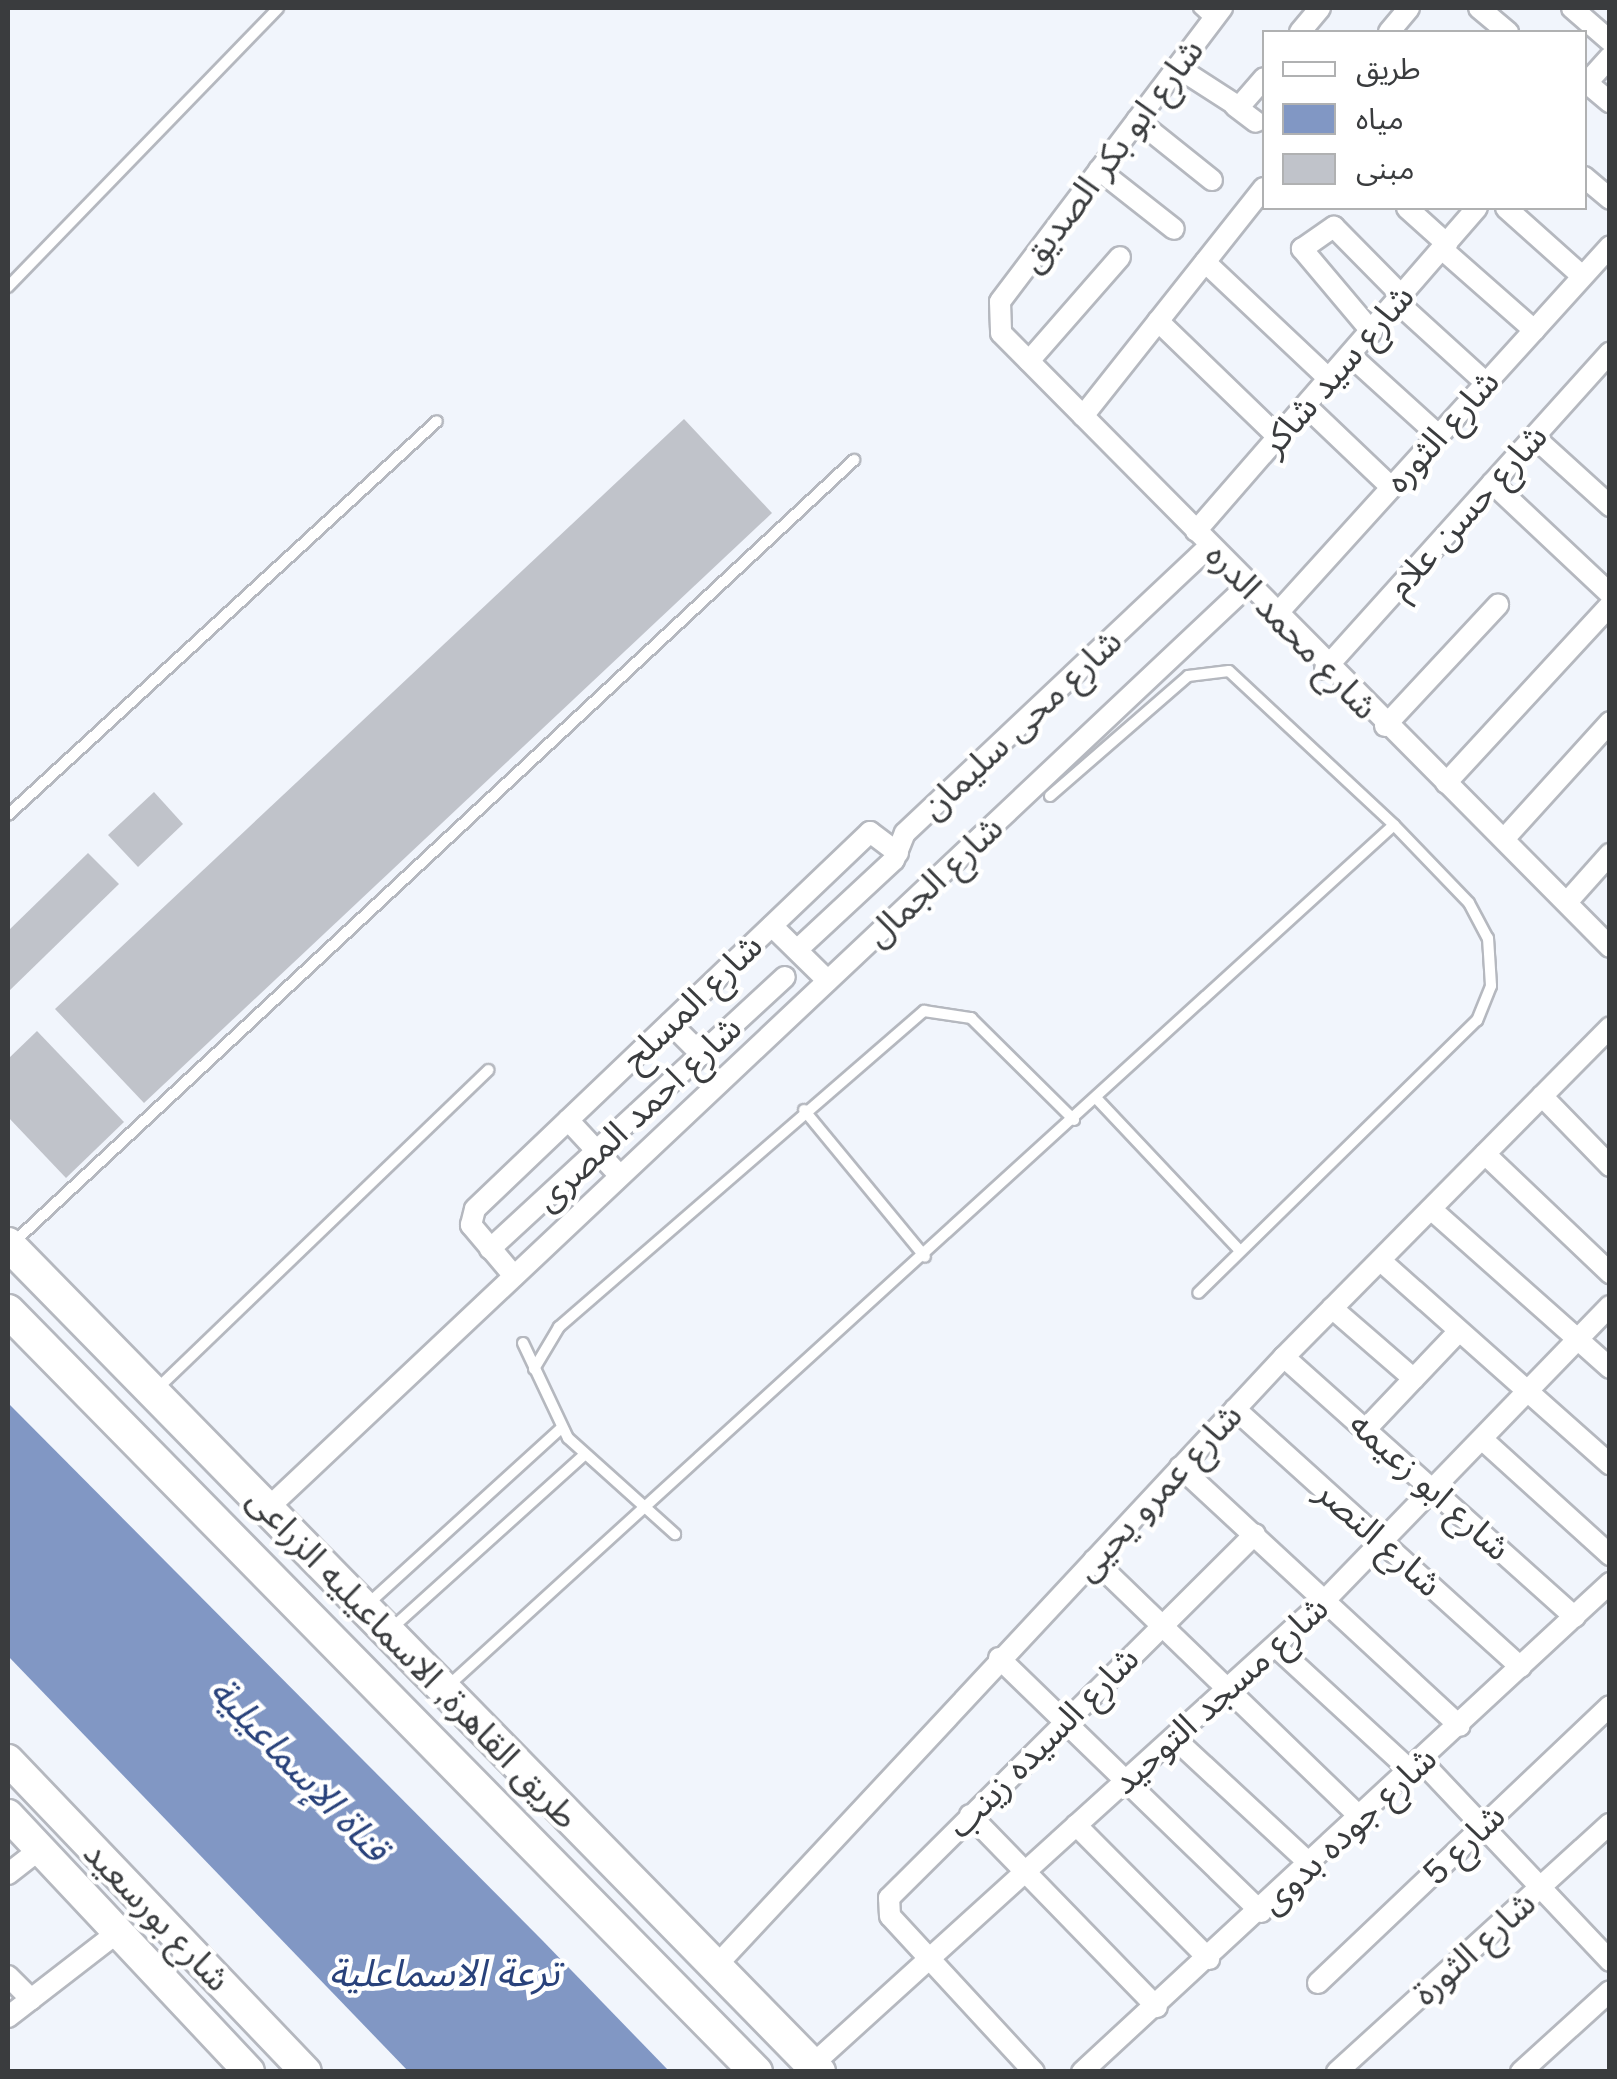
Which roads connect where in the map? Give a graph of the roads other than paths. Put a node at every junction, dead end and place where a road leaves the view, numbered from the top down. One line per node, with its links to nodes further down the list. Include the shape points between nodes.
1 (278, 8): 32 (lane)
2 (1320, 8): 6 (street)
3 (1479, 8): 7 (street)
4 (1572, 8): 8 (street)
5 (1211, 12): 10 (street, شارع ابو بكر الصديق)
6 (1302, 30)
7 (1506, 30)
8 (1610, 41)
9 (1610, 57): 12 (street)
10 (1176, 67): 15 (street); 16 (street, شارع ابو بكر الصديق)
11 (1262, 80): 15 (street)
12 (1587, 84)
13 (1587, 86): 14 (street)
14 (1610, 102)
15 (1235, 106): 17 (street)
16 (1137, 120): 18 (street, شارع ابو بكر الصديق); 19 (street)
17 (1256, 122)
18 (1099, 170): 26 (street); 34 (street, شارع ابو بكر الصديق)
19 (1212, 180)
20 (1587, 180): 22 (street)
21 (1262, 191): 30 (street)
22 (1610, 200)
23 (1409, 210): 27 (street)
24 (1475, 210): 27 (street, شارع سيد شاكر)
25 (1508, 210): 31 (street)
26 (1174, 229)
27 (1444, 246): 33 (street, شارع سيد شاكر); 36 (street)
28 (1610, 246): 31 (street, شارع الثوره)
29 (1120, 257): 40 (street)
30 (1205, 262): 35 (street); 41 (street)
31 (1582, 276): 36 (street, شارع الثوره)
32 (8, 287)
33 (1400, 299): 37 (street, شارع سيد شاكر); 37 (street, via 1324,226 1302,258); 42 (street)
34 (1000, 302): 40 (street, شارع محمد الدره, via 1001,333)
35 (1158, 321): 44 (street); 48 (street)
36 (1534, 330): 42 (street, شارع الثوره)
37 (1372, 332): 39 (street, شارع سيد شاكر)
38 (1610, 353): 47 (street, شارع حسن علام)
39 (1351, 356): 41 (street, شارع سيد شاكر); 46 (street)
40 (1028, 361): 44 (street, شارع محمد الدره)
41 (1330, 380): 43 (street, شارع سيد شاكر)
42 (1486, 383): 46 (street, شارع الثوره)
43 (1306, 406): 48 (street, شارع سيد شاكر); 51 (street)
44 (1083, 416): 53 (street, شارع محمد الدره)
45 (436, 421): 64 (lane)
46 (1438, 435): 51 (street, شارع الثوره)
47 (1534, 437): 50 (street, شارع حسن علام); 52 (street)
48 (1279, 438): 53 (street, شارع سيد شاكر)
49 (854, 460): 91 (lane)
50 (1492, 483): 55 (street); 59 (street, شارع حسن علام)
51 (1392, 487): 58 (street, شارع الثوره)
52 (1610, 506)
53 (1203, 538): 54 (street, شارع محمد الدره); 67 (street, شارع محى سليمان, via 905,832)
54 (1247, 586): 58 (street, شارع محمد الدره); 74 (street, شارع الجمال)
55 (1610, 594)
56 (1610, 605): 62 (street)
57 (1498, 606): 61 (street)
58 (1275, 616): 59 (street, شارع محمد الدره)
59 (1325, 670): 61 (street, شارع محمد الدره)
60 (1610, 722): 66 (street)
61 (1385, 726): 62 (street, شارع محمد الدره)
62 (1446, 784): 66 (street, شارع محمد الدره)
63 (1050, 796): 65 (lane, via 1188,676 1219,669 1255,686)
64 (8, 815)
65 (1394, 825): 80 (lane); 93 (lane, via 1477,913 1490,952 1490,995 1477,1020)
66 (1504, 839): 69 (street, شارع محمد الدره)
67 (898, 853): 70 (street, شارع المسلح, via 870,832); 72 (street, شارع محى سليمان)
68 (1610, 854): 69 (street)
69 (1570, 900): 71 (street, شارع محمد الدره)
70 (772, 926): 72 (street, شارع المسلح); 75 (street, شارع المسلح)
71 (1610, 948)
72 (797, 950): 74 (street, شارع المسلح)
73 (785, 978): 77 (street, شارع احمد المصرى)
74 (828, 981): 85 (street, شارع الجمال)
75 (670, 1023): 77 (street); 83 (street, شارع المسلح)
76 (1610, 1027): 79 (street, شارع عمرو يحيى)
77 (702, 1055): 81 (street, شارع احمد المصرى)
78 (488, 1070): 110 (lane)
79 (1542, 1096): 87 (street, شارع عمرو يحيى); 88 (street)
80 (1097, 1099): 84 (lane); 93 (lane)
81 (649, 1104): 85 (street); 86 (street, شارع احمد المصرى)
82 (804, 1110): 84 (lane, via 915,1015 943,1008 970,1018); 94 (lane); 107 (lane, via 559,1327)
83 (568, 1120): 86 (street); 92 (street, شارع المسلح, via 471,1214)
84 (1074, 1120): 94 (lane)
85 (670, 1129): 89 (street, شارع الجمال)
86 (597, 1153): 89 (street); 92 (street, شارع احمد المصرى)
87 (1485, 1154): 90 (street, شارع عمرو يحيى); 96 (street)
88 (1610, 1166)
89 (620, 1176): 97 (street, شارع الجمال)
90 (1431, 1209): 95 (street, شارع عمرو يحيى); 103 (street)
91 (9, 1245): 110 (main road, طريق القاهرة, الاسماعيليه الزراعى)
92 (490, 1249): 97 (street)
93 (1240, 1251): 98 (lane)
94 (925, 1257): 119 (lane)
95 (1380, 1261): 100 (street, شارع عمرو يحيى); 102 (street)
96 (1610, 1273)
97 (514, 1276): 120 (street, شارع الجمال)
98 (1198, 1293)
99 (1610, 1306): 103 (street, شارع مسجد التوحيد)
100 (1332, 1308): 105 (street, شارع عمرو يحيى); 108 (street)
101 (8, 1311): 170 (main road, طريق القاهرة, الاسماعيليه الزراعى)
102 (1459, 1331): 108 (street); 109 (street)
103 (1577, 1339): 106 (street); 109 (street, شارع مسجد التوحيد)
104 (523, 1343): 107 (lane)
105 (1284, 1357): 111 (street, شارع عمرو يحيى); 113 (street, شارع ابو زعيمه)
106 (1610, 1368)
107 (534, 1369): 112 (lane)
108 (1414, 1379): 113 (street)
109 (1527, 1391): 114 (street, شارع مسجد التوحيد); 116 (street)
110 (153, 1393): 120 (main road, طريق القاهرة, الاسماعيليه الزراعى)
111 (1235, 1409): 117 (street, شارع عمرو يحيى); 123 (street, شارع النصر)
112 (560, 1429): 115 (lane); 128 (lane)
113 (1366, 1429): 118 (street, شارع ابو زعيمه)
114 (1482, 1439): 118 (street, شارع مسجد التوحيد); 124 (street)
115 (585, 1454): 119 (lane); 131 (lane)
116 (1610, 1464)
117 (1180, 1467): 122 (street); 125 (street, شارع عمرو يحيى)
118 (1434, 1489): 123 (street, شارع مسجد التوحيد); 129 (street, شارع ابو زعيمه)
119 (646, 1508): 121 (lane); 135 (lane)
120 (266, 1509): 128 (main road, طريق القاهرة, الاسماعيليه الزراعى)
121 (675, 1534)
122 (1255, 1534): 127 (street); 130 (street, شارع السيده زينب)
123 (1384, 1541): 127 (street, شارع مسجد التوحيد); 134 (street, شارع النصر)
124 (1610, 1555)
125 (1094, 1560): 130 (street); 133 (street, شارع عمرو يحيى)
126 (1610, 1583): 129 (street, شارع جوده بدوى)
127 (1326, 1598): 132 (street, شارع مسجد التوحيد); 139 (street)
128 (364, 1608): 131 (main road, طريق القاهرة, الاسماعيليه الزراعى)
129 (1575, 1617): 134 (street, شارع جوده بدوى)
130 (1163, 1624): 136 (street); 138 (street, شارع السيده زينب)
131 (388, 1632): 135 (main road, طريق القاهرة, الاسماعيليه الزراعى)
132 (1275, 1646): 136 (street, شارع مسجد التوحيد); 142 (street)
133 (999, 1658): 138 (street); 160 (street, شارع عمرو يحيى)
134 (1521, 1668): 139 (street, شارع جوده بدوى)
135 (443, 1690): 160 (main road, طريق القاهرة, الاسماعيليه الزراعى)
136 (1226, 1690): 140 (street, شارع مسجد التوحيد); 146 (street)
137 (1610, 1706): 149 (street, شارع 5)
138 (1064, 1722): 143 (street); 145 (street, شارع السيده زينب)
139 (1460, 1726): 142 (street, شارع جوده بدوى)
140 (1174, 1738): 143 (street, شارع مسجد التوحيد); 151 (street)
141 (8, 1760): 169 (main road, شارع بورسعيد)
142 (1417, 1766): 146 (street, شارع جوده بدوى); 149 (street)
143 (1125, 1781): 148 (street, شارع مسجد التوحيد); 155 (street)
144 (8, 1815): 150 (main road, شارع بورسعيد)
145 (970, 1816): 152 (street); 158 (street, شارع السيده زينب, via 887,1904)
146 (1362, 1819): 151 (street, شارع جوده بدوى)
147 (1610, 1824): 154 (street, شارع الثورة)
148 (1076, 1825): 152 (street, شارع مسجد التوحيد); 157 (street)
149 (1483, 1826): 154 (street); 162 (street, شارع 5)
150 (40, 1849): 153 (street); 156 (main road, شارع بورسعيد)
151 (1312, 1866): 155 (street, شارع جوده بدوى)
152 (1026, 1872): 158 (street, شارع مسجد التوحيد); 165 (street)
153 (8, 1874)
154 (1540, 1887): 159 (street); 173 (street, شارع الثورة)
155 (1261, 1912): 157 (street, شارع جوده بدوى)
156 (118, 1932): 164 (street); 168 (main road, شارع بورسعيد)
157 (1209, 1959): 165 (street, شارع جوده بدوى)
158 (928, 1961): 167 (street, شارع مسجد التوحيد); 171 (street)
159 (1610, 1962)
160 (716, 1966): 167 (main road, طريق القاهرة, الاسماعيليه الزراعى)
161 (8, 1976): 164 (street)
162 (1318, 1984)
163 (1610, 1991): 174 (street)
164 (31, 1999): 166 (street)
165 (1156, 2007): 172 (street, شارع جوده بدوى)
166 (8, 2017)
167 (815, 2068)
168 (250, 2072)
169 (306, 2072)
170 (756, 2072)
171 (1034, 2072)
172 (1082, 2072)
173 (1338, 2072)
174 (1521, 2072)

